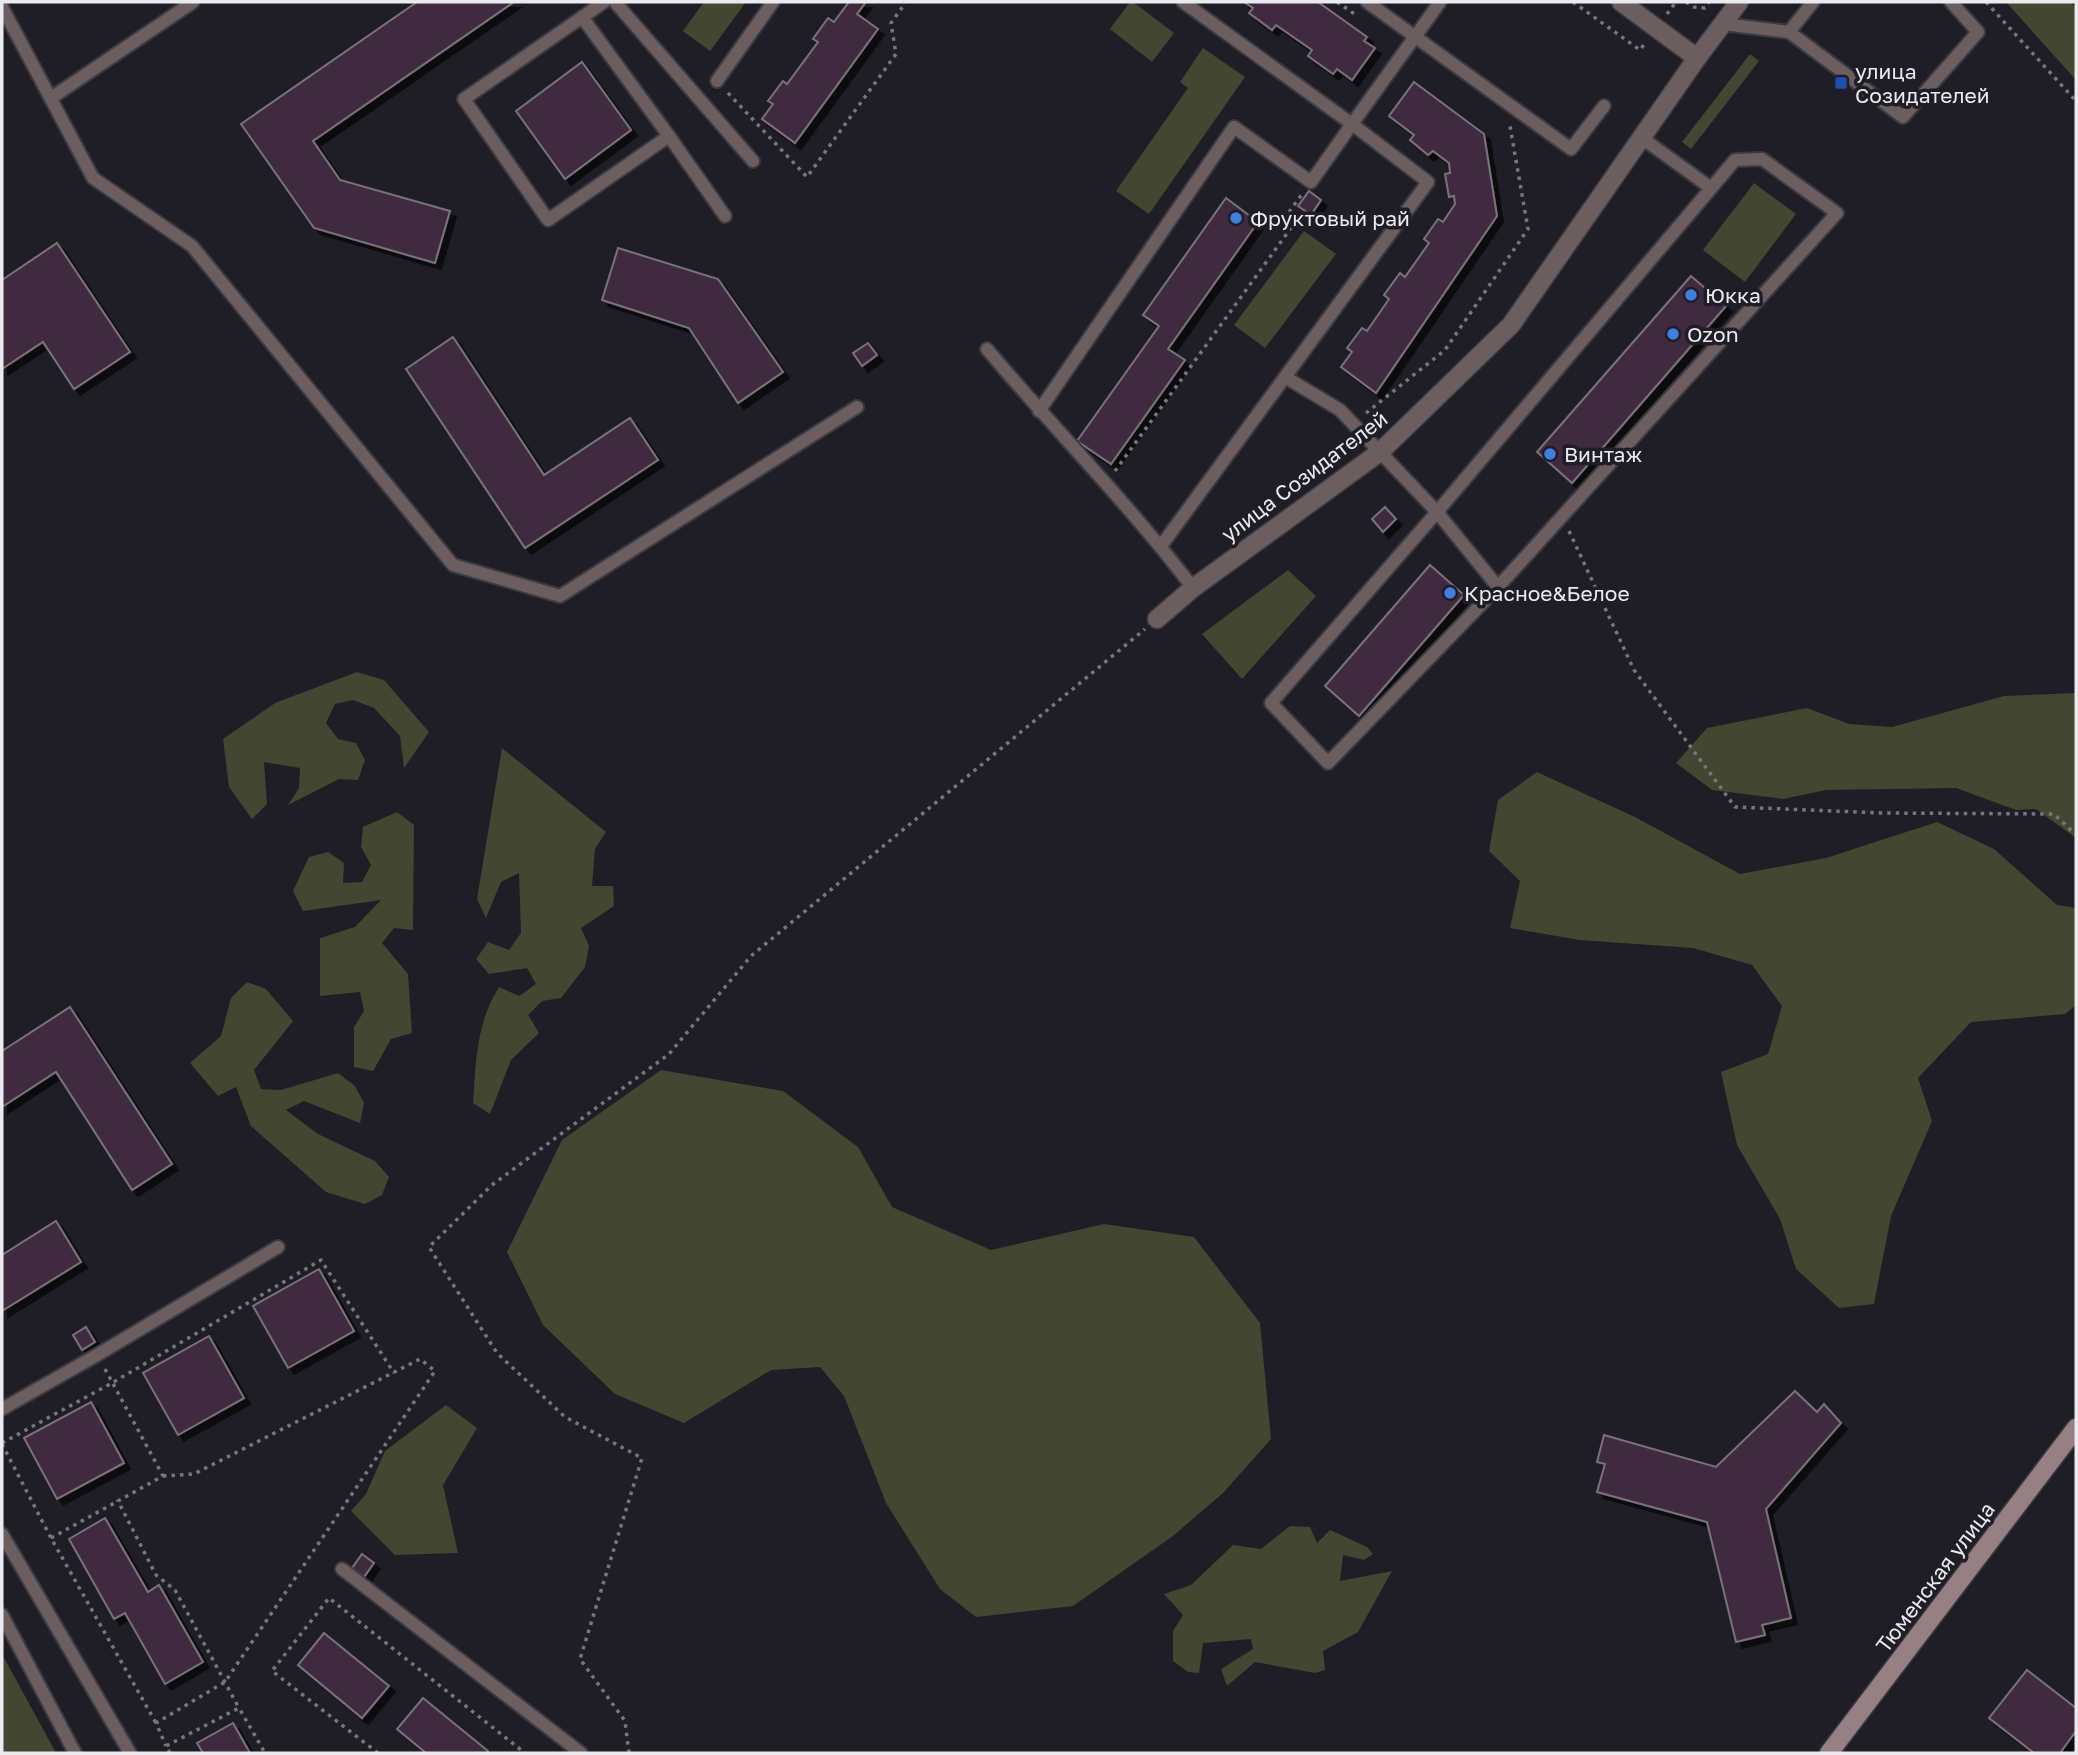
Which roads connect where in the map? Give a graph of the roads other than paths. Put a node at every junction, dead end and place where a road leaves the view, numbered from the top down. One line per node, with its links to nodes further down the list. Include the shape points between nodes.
1 (193, 2): 19 (lane)
2 (604, 2): 13 (lane)
3 (615, 2): 24 (lane)
4 (773, 2): 18 (lane)
5 (1183, 2): 21 (lane)
6 (1367, 2): 16 (lane)
7 (1440, 2): 16 (lane)
8 (1621, 2): 17 (street)
9 (1739, 2): 14 (street, улица Созидателей)
10 (1813, 2): 15 (lane)
11 (1951, 2): 15 (lane, via 1978,32 1903,117)
12 (2, 6): 19 (lane)
13 (582, 17): 22 (lane); 22 (lane, via 464,99 548,220)
14 (1723, 24): 15 (lane); 17 (street, улица Созидателей)
15 (1789, 32)
16 (1415, 36): 20 (lane, via 1571,149); 21 (lane)
17 (1697, 58): 23 (street, улица Созидателей)
18 (717, 81)
19 (51, 98): 29 (lane, via 93,178 192,246 453,565 559,596)
20 (1604, 106)
21 (1352, 124): 28 (lane, via 1428,181); 30 (lane, via 1311,182 1234,127)
22 (669, 136): 26 (lane)
23 (1642, 138): 25 (lane); 31 (street, улица Созидателей, via 1511,326)
24 (753, 161)
25 (1711, 188): 32 (lane); 34 (lane, via 1735,160 1762,159 1837,213)
26 (725, 216)
27 (987, 349): 30 (lane)
28 (1285, 377): 31 (lane, via 1340,410); 33 (lane)
29 (857, 407)
30 (1039, 411): 33 (lane)
31 (1380, 452): 32 (lane); 35 (street, улица Созидателей)
32 (1437, 512): 34 (lane); 34 (lane, via 1271,703 1328,763)
33 (1161, 546): 35 (lane)
34 (1498, 587)
35 (1194, 588): 36 (street, улица Созидателей)
36 (1157, 619)
37 (278, 1247): 38 (lane)
38 (2, 1409)
39 (2075, 1432): 46 (street, Тюменская улица)
40 (2, 1534): 44 (lane)
41 (342, 1569): 45 (lane)
42 (2, 1615): 43 (lane)
43 (75, 1753)
44 (130, 1753)
45 (581, 1753)
46 (1829, 1753)

